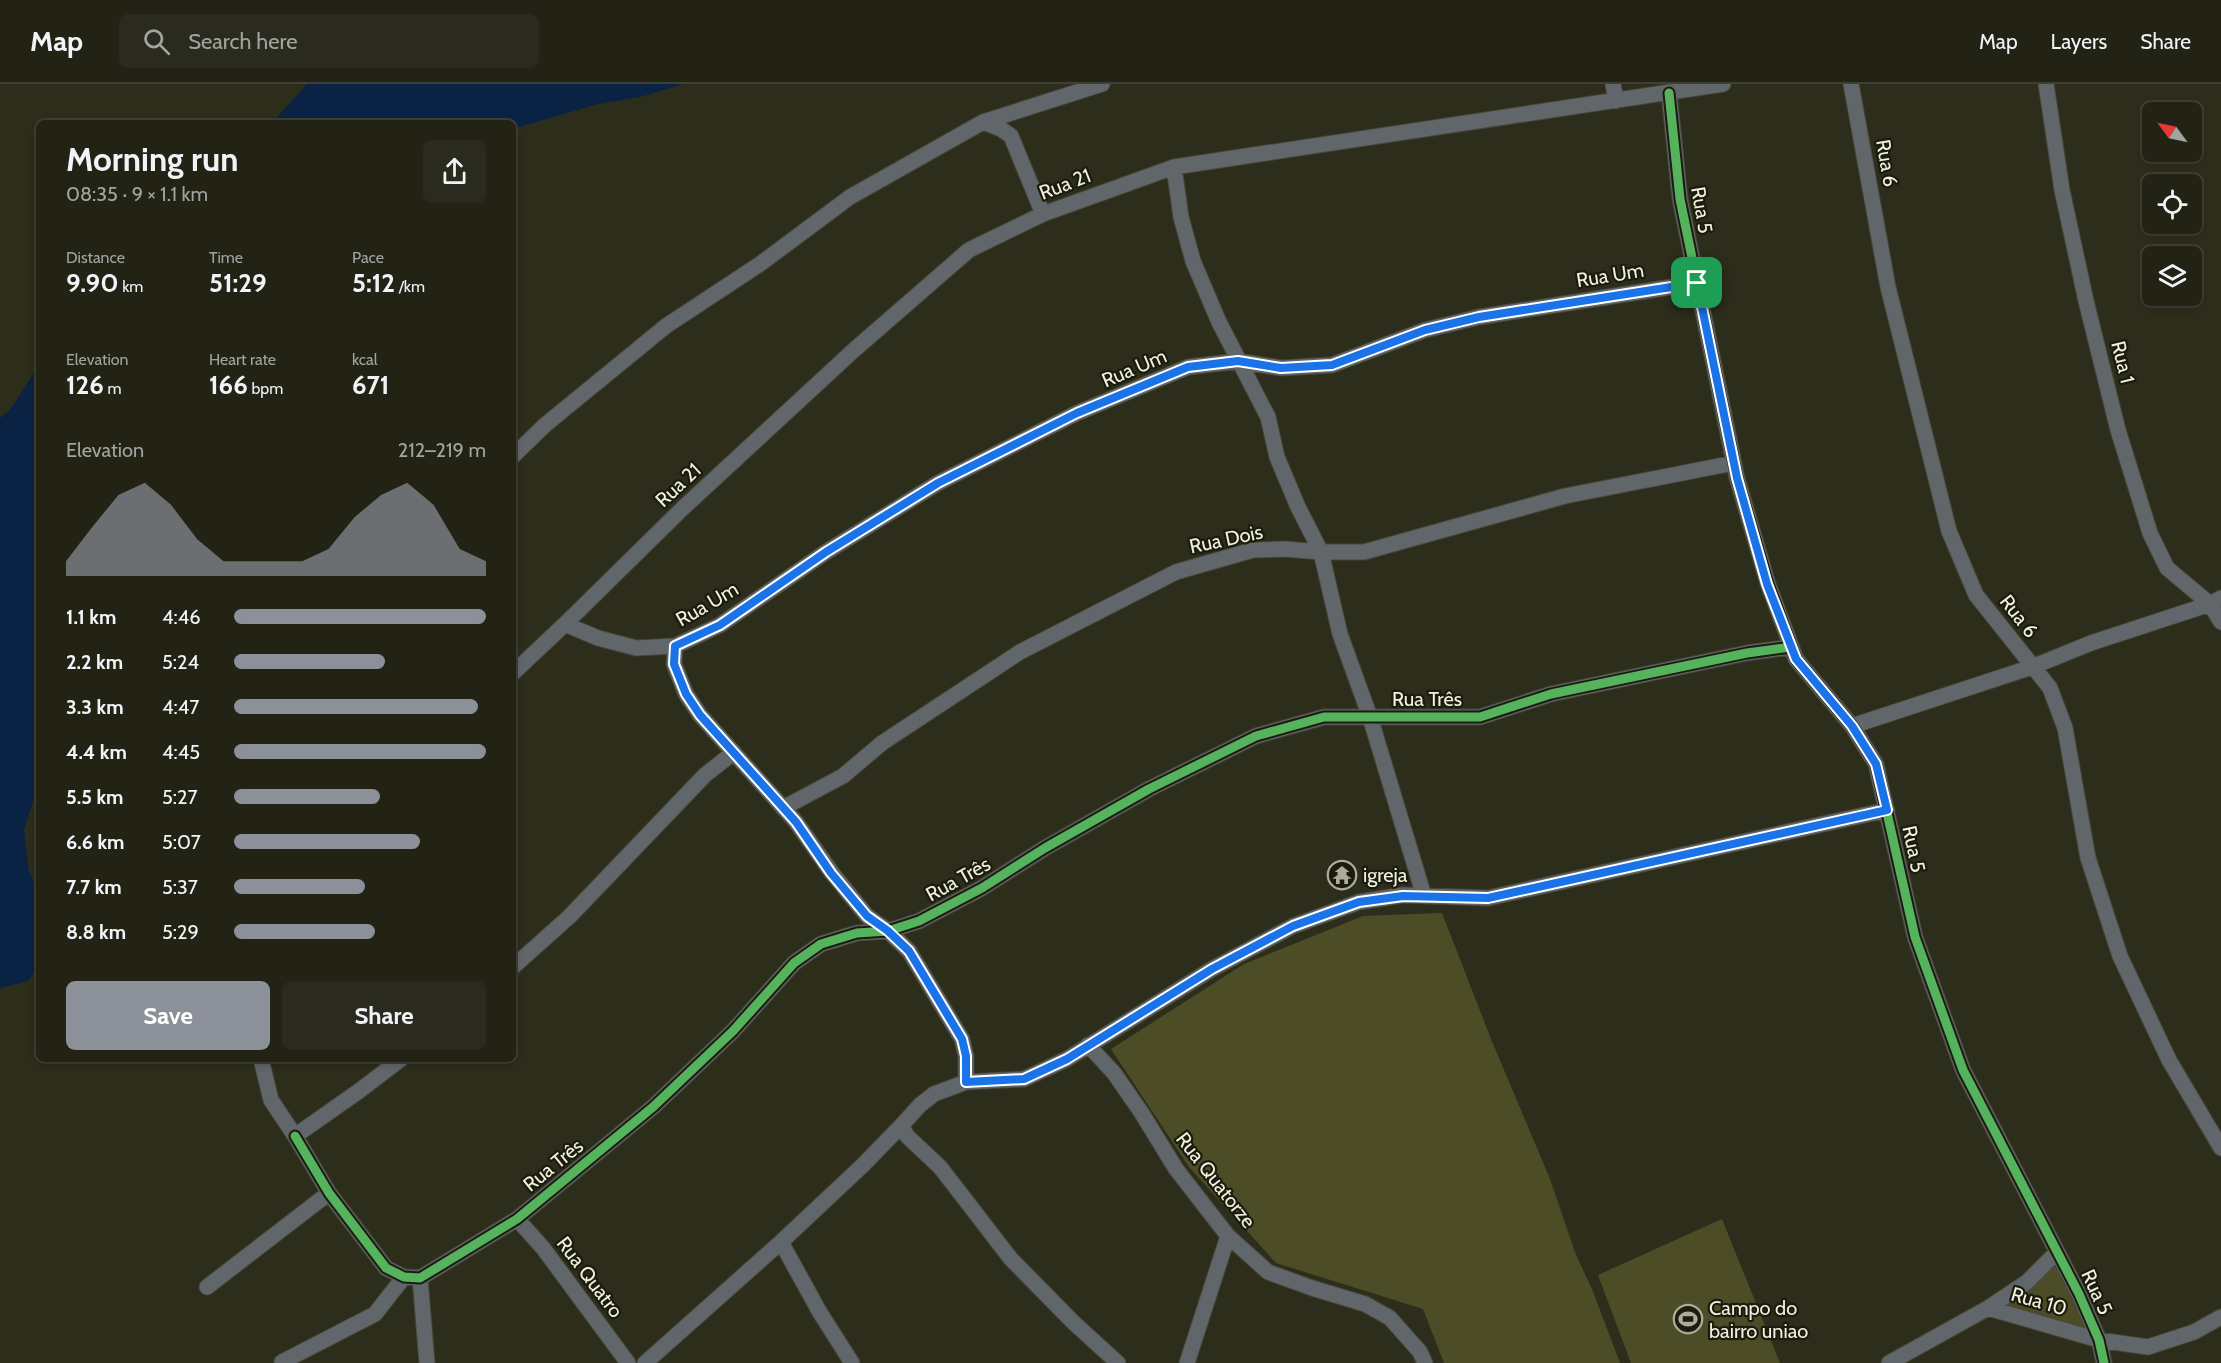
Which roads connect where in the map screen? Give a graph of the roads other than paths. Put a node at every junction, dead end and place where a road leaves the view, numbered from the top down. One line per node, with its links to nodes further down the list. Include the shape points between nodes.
1 (1102, 84): 8 (street)
2 (1613, 84): 7 (street)
3 (1723, 84): 6 (street, Rua 21)
4 (1851, 84): 21 (street, Rua 6, via 1888,287 1949,531 1976,596)
5 (2046, 84): 16 (street, Rua 1, via 2062,190 2086,301 2118,430 2150,532 2166,568)
6 (1669, 93): 7 (street, Rua 21); 11 (street, Rua 5, via 1680,199)
7 (1616, 101): 9 (street, Rua 21)
8 (983, 122): 10 (street, via 1011,136); 13 (street, via 850,197 760,264 666,326 545,424)
9 (1174, 167): 10 (street, Rua 21); 12 (street, via 1181,217 1193,261)
10 (1043, 214): 18 (street, Rua 21, via 969,250 854,350)
11 (1697, 283): 12 (street, Rua Um, via 1479,317 1425,330 1332,365 1281,368); 14 (street, Rua 5)
12 (1238, 361): 15 (street, via 1268,417 1277,457); 19 (street, Rua Um, via 1188,367 1077,413 948,477 826,552 720,625)
13 (516, 453)
14 (1734, 463): 15 (street, Rua Dois, via 1565,496 1364,552); 20 (street, Rua 5, via 1767,584)
15 (1321, 552): 23 (street, via 1340,634); 26 (street, Rua Dois, via 1253,550 1176,572 1020,652 882,743 843,776)
16 (2215, 601): 17 (street, Rua 1); 21 (street)
17 (2221, 622)
18 (565, 624): 19 (street, via 636,648); 22 (street, Rua 21)
19 (675, 646): 25 (street, via 674,664 686,694)
20 (1791, 647): 23 (street, Rua Três, via 1551,694 1480,717); 24 (street, Rua 5, via 1796,659)
21 (2032, 667): 24 (street); 37 (street, Rua 6, via 2050,688 2065,728 2088,858 2120,956 2169,1060)
22 (516, 670)
23 (1370, 717): 28 (street); 29 (street, Rua Três, via 1324,717 1256,736 1149,789 982,888 919,921)
24 (1852, 726): 27 (street, Rua 5, via 1876,764)
25 (733, 753): 26 (street); 30 (street, via 705,775 570,916)
26 (783, 808): 29 (street, via 867,916)
27 (1887, 810): 28 (street, via 1488,898); 42 (street, Rua 5, via 1915,937 1963,1070)
28 (1424, 896): 31 (street, via 1359,902 1293,926 1212,969)
29 (888, 931): 34 (street, via 909,951 962,1039); 39 (street, Rua Três, via 857,933 821,944 794,963 733,1031 653,1107)
30 (516, 964)
31 (1088, 1045): 34 (street, via 1024,1079); 40 (street, Rua Quatorze, via 1114,1073 1176,1169)
32 (262, 1062): 36 (street, via 271,1100)
33 (397, 1062): 36 (street)
34 (966, 1082): 35 (street, via 934,1094)
35 (901, 1126): 41 (street); 54 (street, via 944,1172 1011,1259)
36 (295, 1136): 38 (street)
37 (2221, 1148)
38 (329, 1193): 43 (street, via 386,1268); 45 (street)
39 (517, 1219): 44 (street, Rua Três); 51 (street, Rua Quatro)
40 (1228, 1236): 55 (street); 56 (street, Rua Quatorze, via 1268,1272 1365,1304 1390,1318)
41 (781, 1242): 52 (street); 53 (street)
42 (2057, 1252): 46 (street, via 2026,1282); 48 (street, Rua 5)
43 (404, 1277): 44 (street); 49 (street, via 375,1314)
44 (420, 1278): 50 (street)
45 (207, 1287)
46 (1988, 1308): 48 (street, Rua 10); 57 (street, Rua 10)
47 (2221, 1317): 48 (street, Rua 10, via 2194,1332 2148,1347)
48 (2099, 1340): 58 (street, Rua 5)
49 (282, 1362)
50 (427, 1363)
51 (628, 1363)
52 (645, 1363)
53 (852, 1363)
54 (1118, 1363)
55 (1187, 1363)
56 (1425, 1363)
57 (1889, 1363)
58 (2104, 1363)

